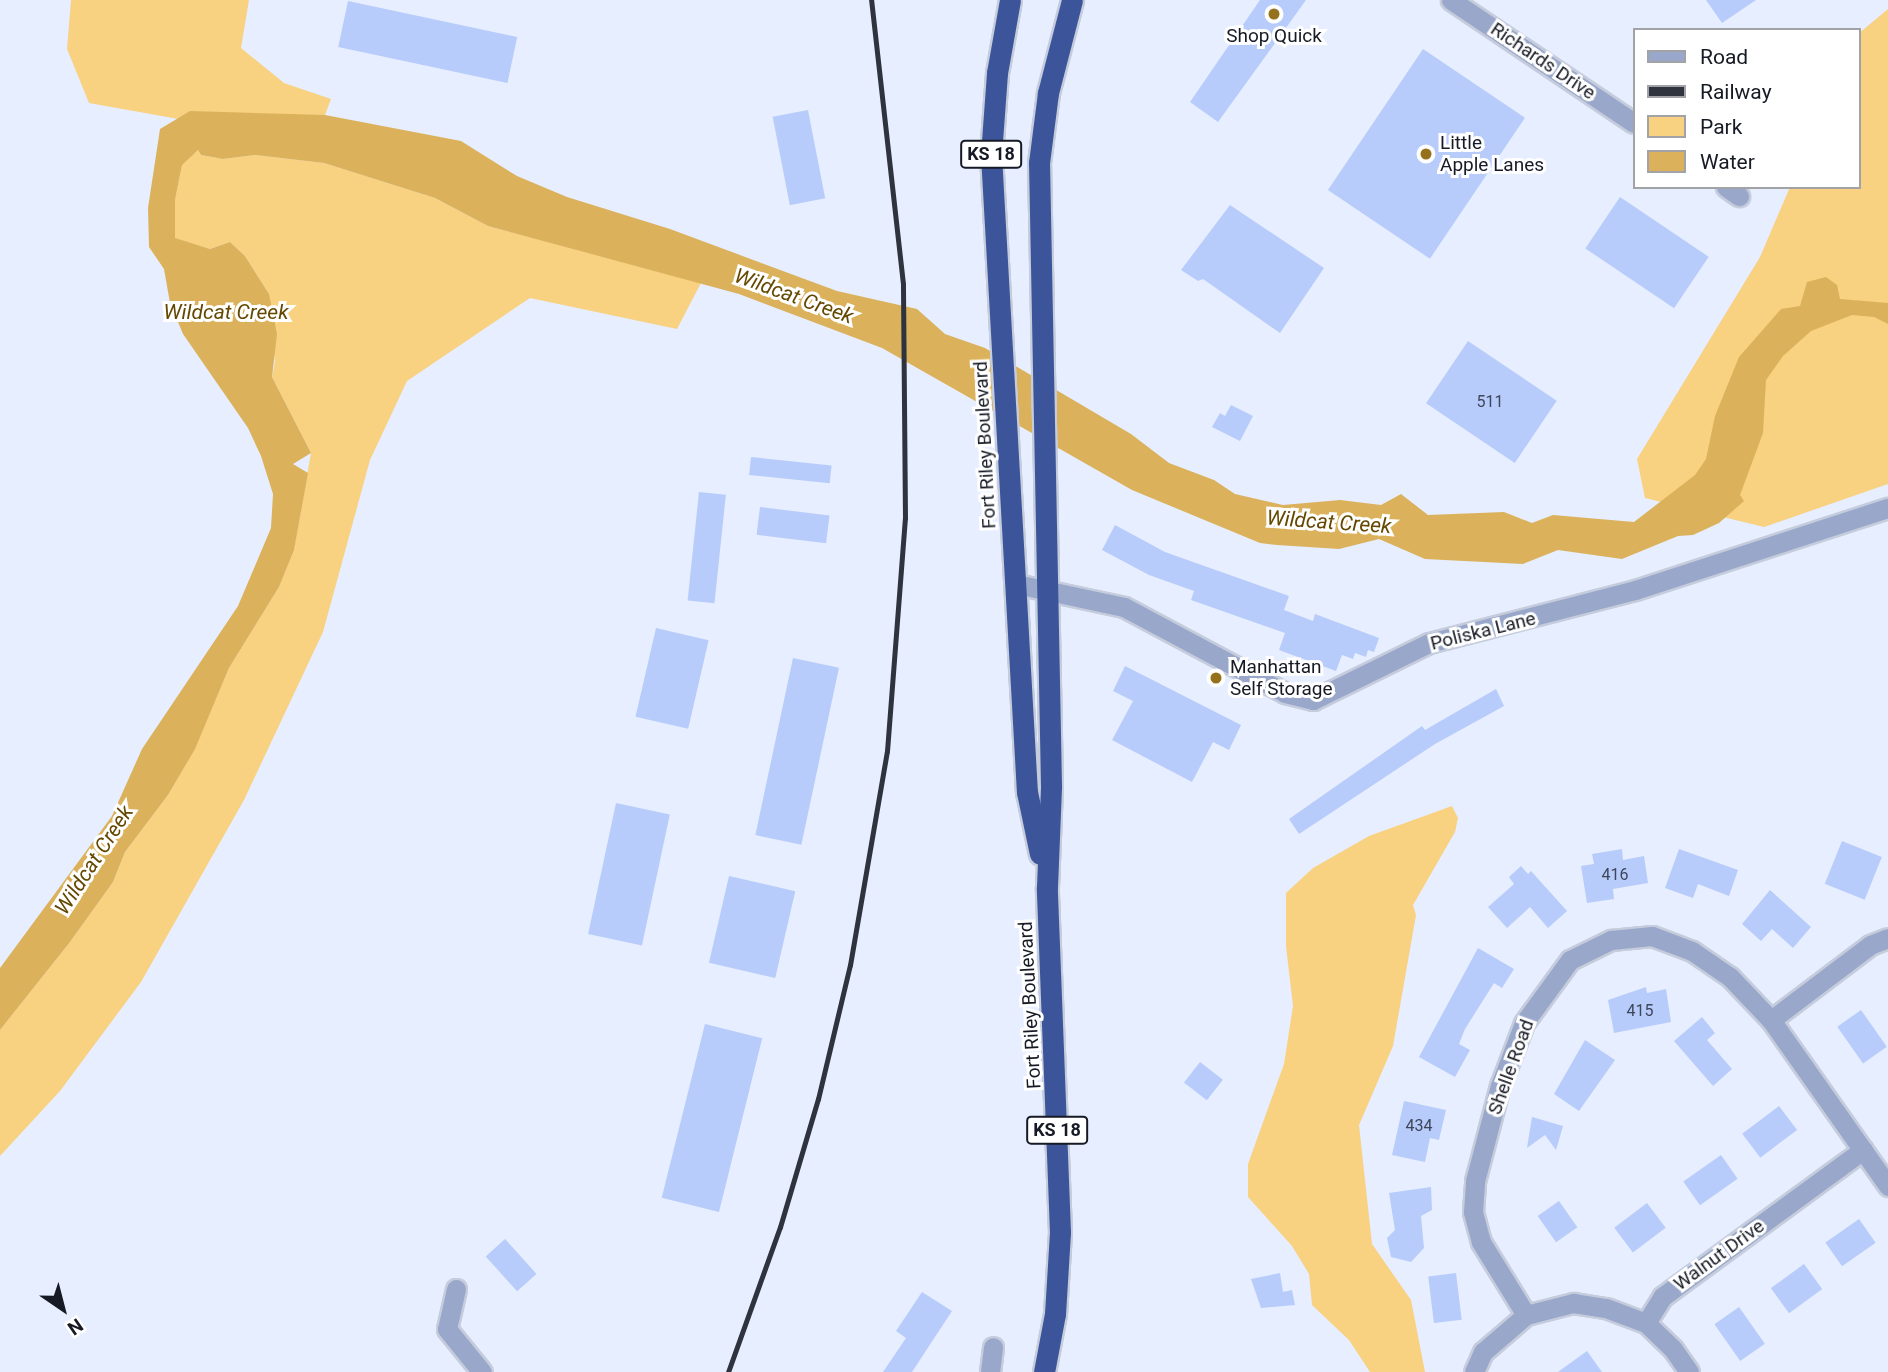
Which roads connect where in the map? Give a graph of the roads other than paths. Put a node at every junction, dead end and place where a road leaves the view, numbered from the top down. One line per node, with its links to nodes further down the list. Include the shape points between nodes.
1 (1010, 0): 6 (highway, Fort Riley Boulevard / KS 18, via 997,72 991,155)
2 (1072, 0): 7 (highway, Fort Riley Boulevard / KS 18, via 1048,93 1039,163)
3 (1451, 0): 4 (street, Richards Drive)
4 (1632, 122)
5 (1888, 508): 7 (street, Poliska Lane, via 1634,590 1429,643 1313,700 1285,693 1124,607)
6 (1016, 584): 7 (street, Poliska Lane); 8 (highway, Fort Riley Boulevard / KS 18, via 1027,792)
7 (1047, 591): 8 (highway, Fort Riley Boulevard / KS 18, via 1051,786)
8 (1047, 887): 19 (highway, Fort Riley Boulevard / KS 18, via 1060,1232 1055,1314)
9 (1888, 938): 10 (street, via 1870,945)
10 (1771, 1020): 11 (street, Shelle Road); 14 (street, Shelle Road, via 1730,977 1692,951 1652,936 1611,940 1570,960 1524,1023 1500,1086 1475,1181 1473,1212 1481,1242)
11 (1863, 1150): 12 (street, Shelle Road); 15 (street, Walnut Drive, via 1662,1297)
12 (1888, 1186)
13 (456, 1289): 17 (street, via 447,1329)
14 (1526, 1315): 15 (street, via 1573,1303 1606,1308); 20 (street, via 1483,1352)
15 (1646, 1323): 21 (street)
16 (993, 1347): 18 (street)
17 (482, 1372)
18 (990, 1372)
19 (1044, 1372)
20 (1474, 1372)
21 (1689, 1372)

